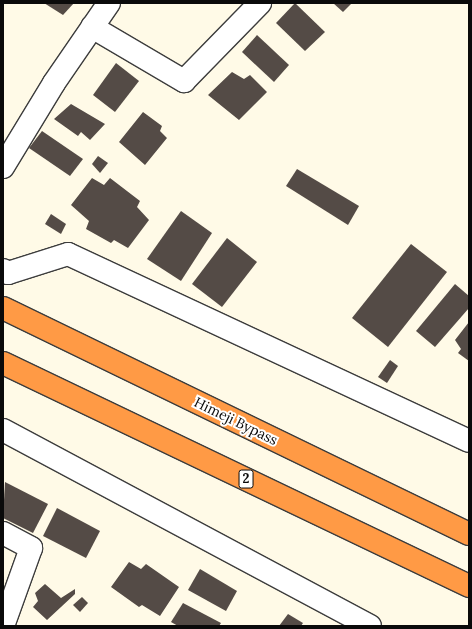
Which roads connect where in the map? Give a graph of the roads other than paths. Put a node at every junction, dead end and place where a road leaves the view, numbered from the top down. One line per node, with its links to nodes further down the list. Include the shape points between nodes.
1 (109, 3): 3 (street)
2 (260, 3): 3 (street, via 184,81)
3 (92, 27): 4 (street, via 54,83)
4 (3, 167)
5 (5, 275): 9 (street, via 68,254)
6 (3, 308): 11 (highway, Himeji Bypass)
7 (3, 363): 12 (highway, 2)
8 (3, 430): 14 (street)
9 (469, 441)
10 (3, 533): 13 (street, via 31,548)
11 (469, 534)
12 (469, 586)
13 (3, 626)
14 (370, 626)

